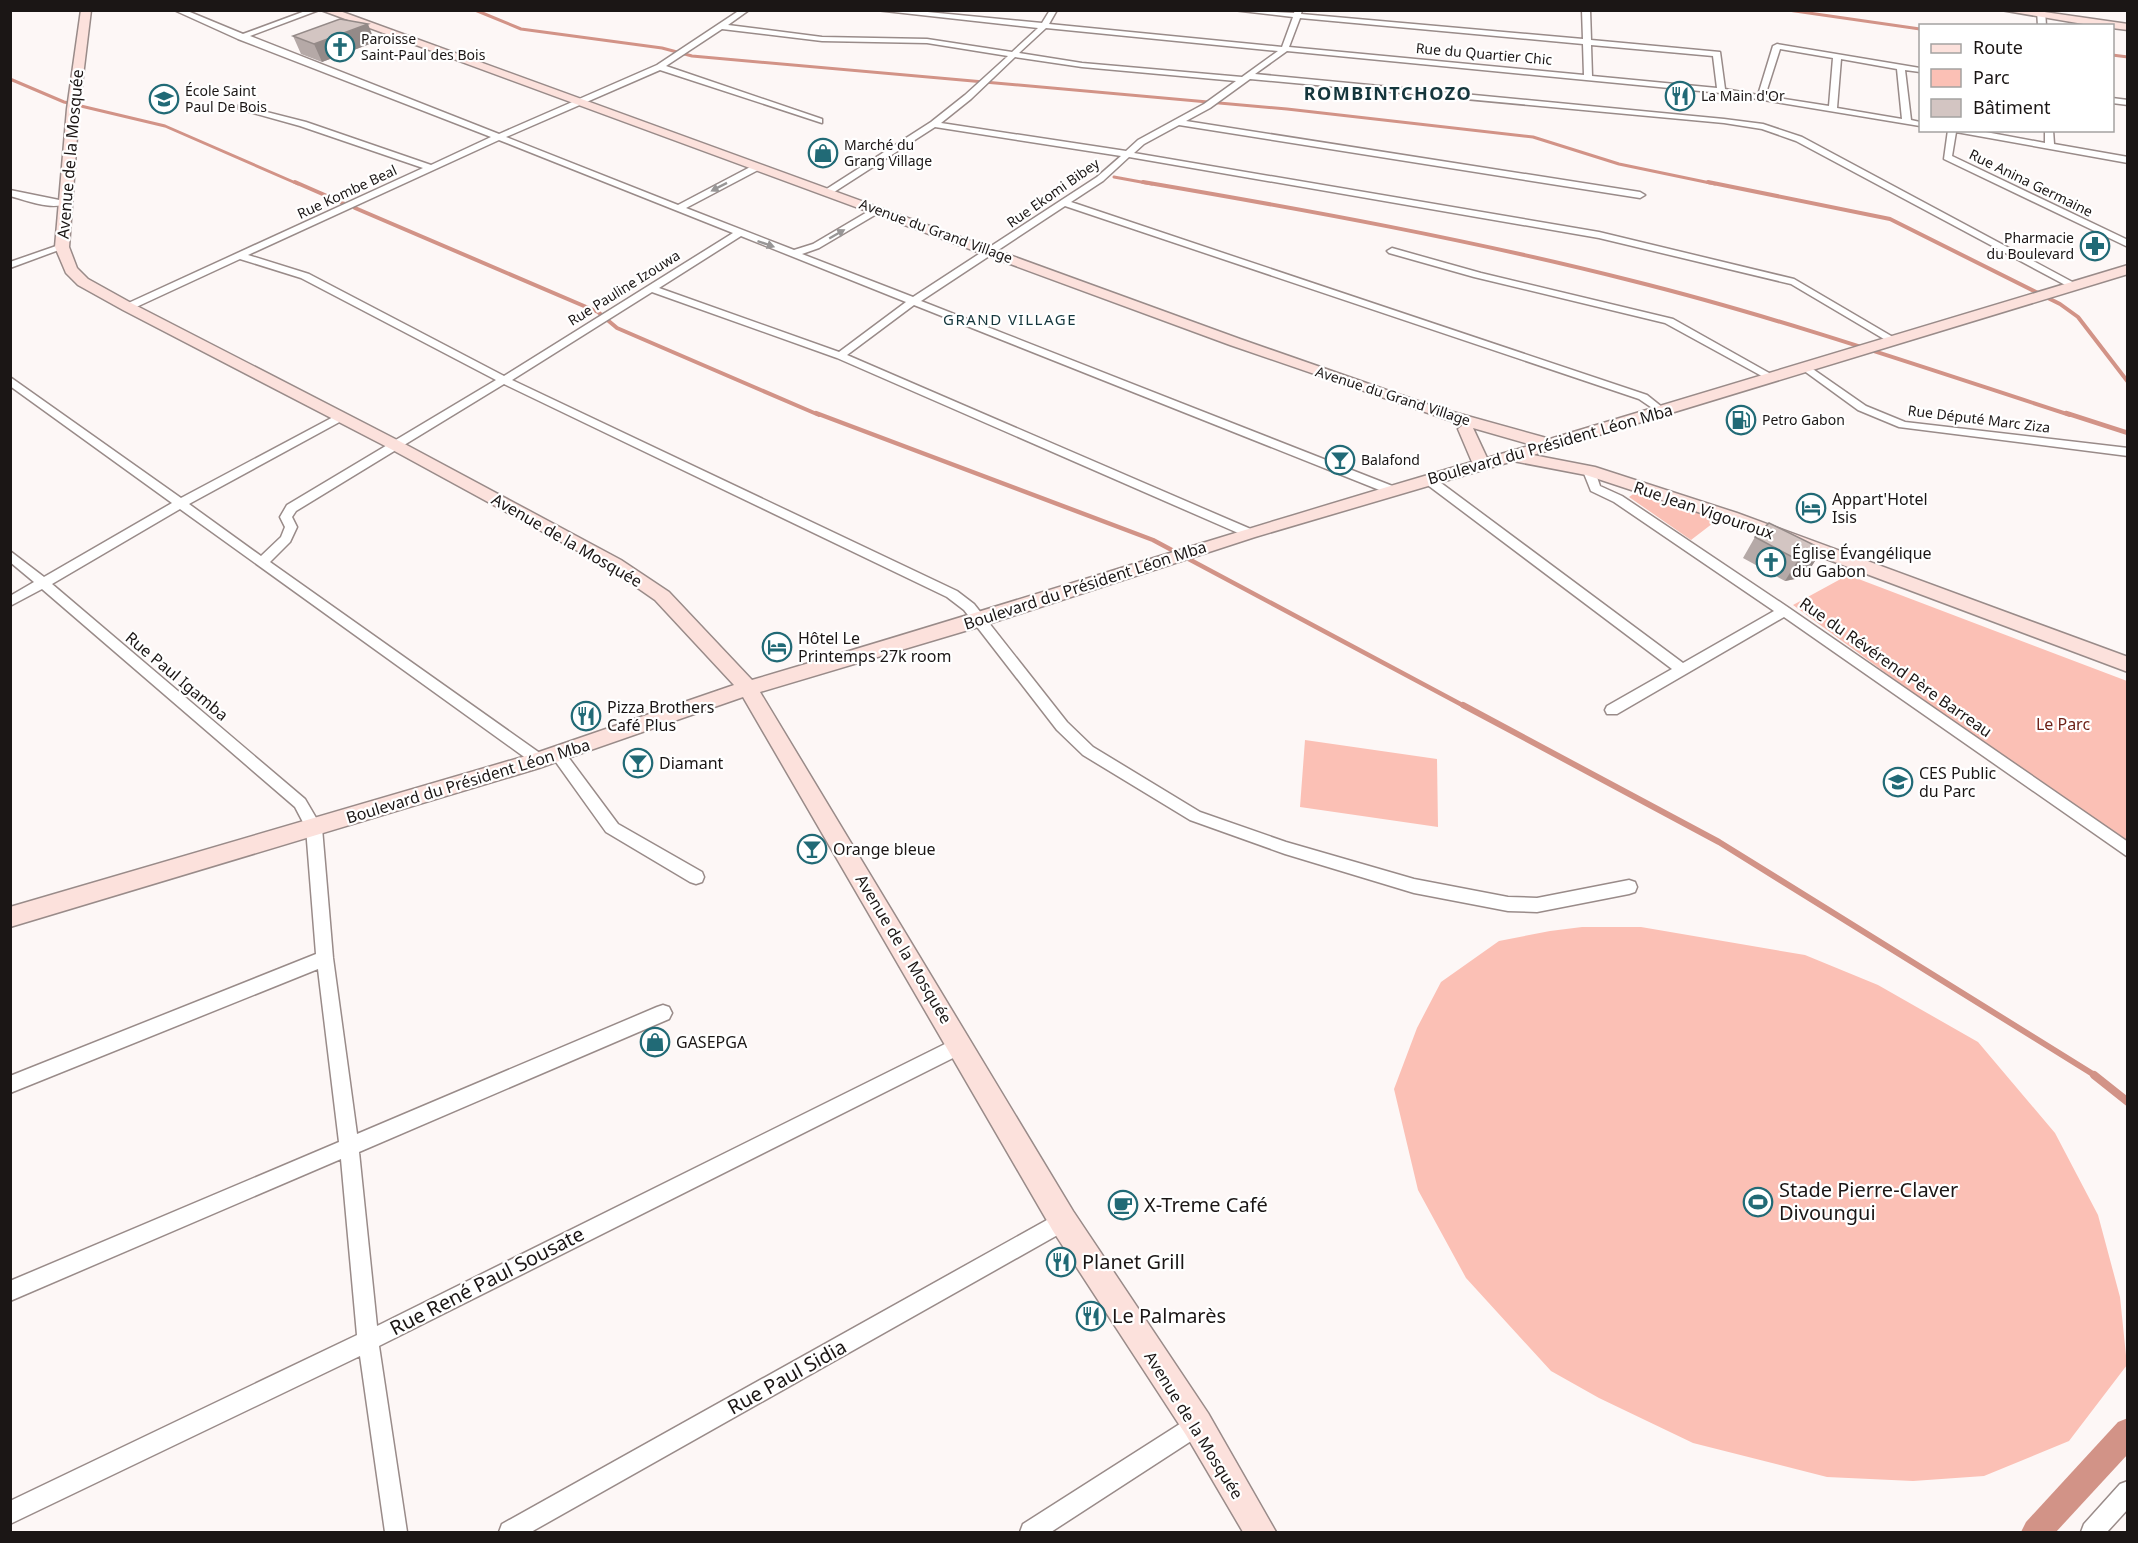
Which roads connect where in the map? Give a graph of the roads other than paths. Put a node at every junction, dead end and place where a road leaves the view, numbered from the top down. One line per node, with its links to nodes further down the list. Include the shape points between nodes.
1 (86, 10): 48 (street, Avenue de la Mosquée)
2 (316, 10): 16 (street)
3 (326, 10): 28 (street, Avenue du Grand Village)
4 (746, 10): 15 (street, Rue Kombe Beal)
5 (879, 10): 14 (street, Rue du Quartier Chic)
6 (1054, 10): 14 (street)
7 (1236, 10): 11 (street)
8 (1586, 10): 17 (street)
9 (2006, 10): 12 (street)
10 (180, 11): 16 (street)
11 (1298, 13): 17 (street); 18 (street)
12 (2042, 17): 13 (street)
13 (2102, 24)
14 (1044, 26): 18 (street, Rue du Quartier Chic); 19 (street)
15 (722, 27): 19 (street, via 822,39 927,41); 22 (street, Rue Kombe Beal)
16 (241, 37): 39 (street)
17 (1586, 40): 25 (street); 26 (street, via 1717,54)
18 (1285, 49): 24 (street, Rue Ekomi Bibey); 25 (street, Rue du Quartier Chic)
19 (1014, 54): 24 (street, via 1120,69); 34 (street)
20 (1837, 56): 21 (street); 27 (street, via 1777,46); 30 (street)
21 (1901, 66): 23 (street); 33 (street)
22 (660, 67): 28 (street, Rue Kombe Beal); 31 (street)
23 (1919, 69)
24 (1245, 78): 32 (street, Rue Ekomi Bibey); 61 (street, via 1579,105 1763,127 1799,139)
25 (1588, 78): 26 (street, Rue du Quartier Chic)
26 (1721, 91): 27 (street, Rue du Quartier Chic)
27 (1761, 97): 30 (street, Rue du Quartier Chic)
28 (578, 103): 39 (street, Rue Kombe Beal); 43 (street, Avenue du Grand Village)
29 (242, 107): 44 (street)
30 (1833, 110): 33 (street, Rue du Quartier Chic)
31 (819, 121)
32 (1179, 122): 41 (street, Rue Ekomi Bibey); 47 (street)
33 (1906, 122): 35 (street, Rue du Quartier Chic)
34 (933, 124): 41 (street); 45 (street)
35 (1919, 124)
36 (1952, 132): 53 (street, Rue Anina Germaine, via 1947,157)
37 (1974, 132): 40 (street)
38 (2049, 132): 40 (street)
39 (499, 137): 44 (street, Rue Kombe Beal); 50 (street)
40 (2050, 147): 42 (street)
41 (1127, 154): 49 (street, Rue Ekomi Bibey, via 1100,179); 65 (street, via 1572,229 1794,282)
42 (2127, 160)
43 (758, 167): 45 (street, Avenue du Grand Village); 50 (street, one-way to 50)
44 (431, 168): 58 (street, Rue Kombe Beal)
45 (828, 192): 51 (street, Avenue du Grand Village)
46 (10, 193): 48 (street)
47 (1640, 195)
48 (64, 202): 54 (street, Avenue de la Mosquée)
49 (1064, 203): 55 (street, Rue Ekomi Bibey); 72 (street, via 1643,397)
50 (680, 207): 52 (street)
51 (877, 210): 55 (street, Avenue du Grand Village); 57 (street, one-way to 51, via 816,246)
52 (738, 234): 57 (street, one-way to 57); 62 (street, Rue Pauline Izouwa)
53 (2127, 244)
54 (62, 246): 59 (street); 64 (street, Avenue de la Mosquée, via 71,270 83,282)
55 (992, 251): 63 (street, Rue Ekomi Bibey); 71 (street, Avenue du Grand Village)
56 (1392, 251): 68 (street, via 1669,321)
57 (795, 253): 63 (street)
58 (240, 256): 64 (street, Rue Kombe Beal); 70 (street, via 305,276)
59 (10, 265)
60 (2127, 269): 61 (street, Boulevard du Président Léon Mba)
61 (2073, 285): 65 (street, Boulevard du Président Léon Mba)
62 (651, 288): 66 (street); 70 (street, Rue Pauline Izouwa)
63 (912, 302): 66 (street, Rue Ekomi Bibey); 82 (street)
64 (128, 307): 73 (street, Avenue de la Mosquée)
65 (1893, 340): 67 (street, Boulevard du Président Léon Mba)
66 (841, 356): 84 (street)
67 (1807, 368): 68 (street, Boulevard du Président Léon Mba); 77 (street, Rue Député Marc Ziza, via 1862,408 1902,425)
68 (1773, 378): 72 (street, Boulevard du Président Léon Mba)
69 (10, 380): 83 (street)
70 (504, 380): 76 (street, Rue Pauline Izouwa); 90 (street, via 952,594)
71 (1429, 410): 74 (street, Rue Jean Vigouroux); 75 (street, Avenue du Grand Village)
72 (1660, 411): 75 (street, Boulevard du Président Léon Mba)
73 (341, 417): 76 (street, Avenue de la Mosquée); 83 (street)
74 (1466, 429): 78 (street, Rue Jean Vigouroux); 79 (street)
75 (1556, 442): 78 (street, Boulevard du Président Léon Mba); 80 (street)
76 (395, 445): 86 (street, Rue Pauline Izouwa, via 291,508 286,517 291,527 285,539); 93 (street, Avenue de la Mosquée, via 615,564 662,596)
77 (2127, 452)
78 (1517, 455): 79 (street, Boulevard du Président Léon Mba); 80 (street, Rue Jean Vigouroux)
79 (1482, 465): 81 (street, Boulevard du Président Léon Mba)
80 (1589, 471): 89 (street, Rue du Révérend Père Barreau, via 1596,488); 91 (street, Rue Jean Vigouroux, via 1731,517)
81 (1429, 480): 82 (street, Boulevard du Président Léon Mba); 92 (street)
82 (1391, 490): 84 (street, Boulevard du Président Léon Mba)
83 (180, 504): 86 (street); 87 (street)
84 (1249, 533): 90 (street, Boulevard du Président Léon Mba)
85 (10, 555): 87 (street, Rue Paul Igamba)
86 (261, 563): 95 (street)
87 (44, 585): 88 (street); 96 (street, Rue Paul Igamba, via 300,803)
88 (10, 602)
89 (1784, 611): 92 (street); 97 (street, Rue du Révérend Père Barreau)
90 (978, 620): 93 (street, Boulevard du Président Léon Mba); 99 (street, via 1062,726 1088,751 1195,816 1285,848 1414,886 1508,904 1537,905)
91 (2127, 664)
92 (1682, 669): 94 (street)
93 (748, 688): 95 (street, Boulevard du Président Léon Mba); 103 (street, Avenue de la Mosquée)
94 (1612, 710)
95 (549, 757): 96 (street, Boulevard du Président Léon Mba); 98 (street, via 612,828)
96 (314, 828): 100 (street, Boulevard du Président Léon Mba); 101 (street)
97 (2127, 851)
98 (696, 877)
99 (1629, 887)
100 (10, 917)
101 (325, 958): 104 (street); 105 (street)
102 (663, 1013): 105 (street)
103 (961, 1045): 106 (street, Avenue de la Mosquée); 108 (street, Rue René Paul Sousate)
104 (10, 1085)
105 (349, 1147): 107 (street); 108 (street)
106 (1063, 1221): 109 (street, Avenue de la Mosquée); 113 (street, Rue Paul Sidia)
107 (10, 1291)
108 (368, 1341): 111 (street, Rue René Paul Sousate); 112 (street)
109 (1197, 1424): 114 (street); 115 (street, Avenue de la Mosquée)
110 (2127, 1492): 116 (street)
111 (10, 1513)
112 (396, 1533)
113 (510, 1533)
114 (1031, 1533)
115 (1260, 1533)
116 (2092, 1533)

